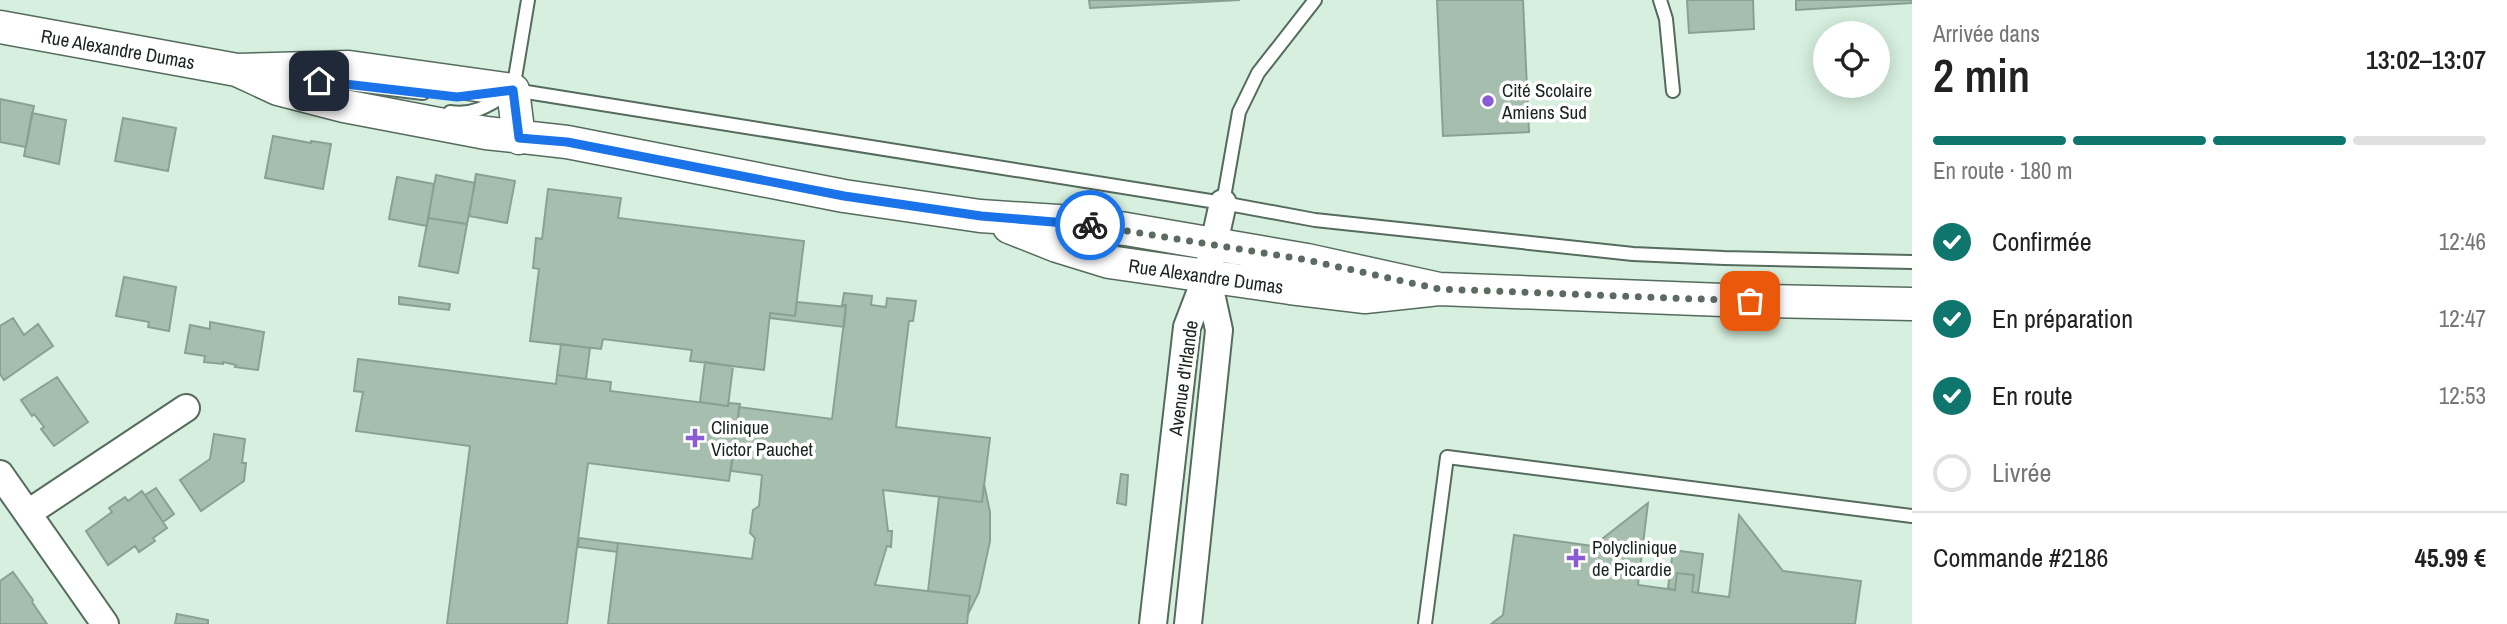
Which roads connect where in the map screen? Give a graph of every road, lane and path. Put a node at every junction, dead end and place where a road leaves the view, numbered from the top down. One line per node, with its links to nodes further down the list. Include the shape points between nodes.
1 (528, 0): 6 (lane)
2 (1315, 0): 12 (lane, via 1258,74 1238,112)
3 (1660, 0): 7 (lane)
4 (0, 27): 5 (street, Rue Alexandre Dumas)
5 (237, 70): 6 (street, Rue Alexandre Dumas, via 349,66); 8 (lane); 10 (street, Rue Alexandre Dumas, via 278,89)
6 (513, 90): 9 (lane); 10 (lane, via 479,111 461,114 412,107); 11 (street); 12 (lane)
7 (1673, 90)
8 (430, 94)
9 (457, 97)
10 (381, 113): 11 (street, Rue Alexandre Dumas)
11 (519, 138): 13 (street, Rue Alexandre Dumas, via 567,142 844,196)
12 (1223, 203): 14 (street); 15 (lane, via 1315,220 1633,254)
13 (981, 216): 14 (street, Rue Alexandre Dumas, via 1113,227); 16 (street, Rue Alexandre Dumas, via 1109,262)
14 (1214, 245): 16 (street); 17 (street, Rue Alexandre Dumas)
15 (1912, 262)
16 (1206, 275): 17 (street, Rue Alexandre Dumas, via 1365,297); 24 (street, Avenue d'Irlande, via 1187,327); 25 (street, Avenue d'Irlande, via 1219,330)
17 (1439, 289): 18 (street, Rue Alexandre Dumas)
18 (1912, 304)
19 (186, 408): 21 (street)
20 (0, 474): 21 (street)
21 (28, 513): 23 (street)
22 (1912, 516): 26 (lane, via 1447,457)
23 (105, 624)
24 (1153, 624)
25 (1188, 624)
26 (1425, 624)

